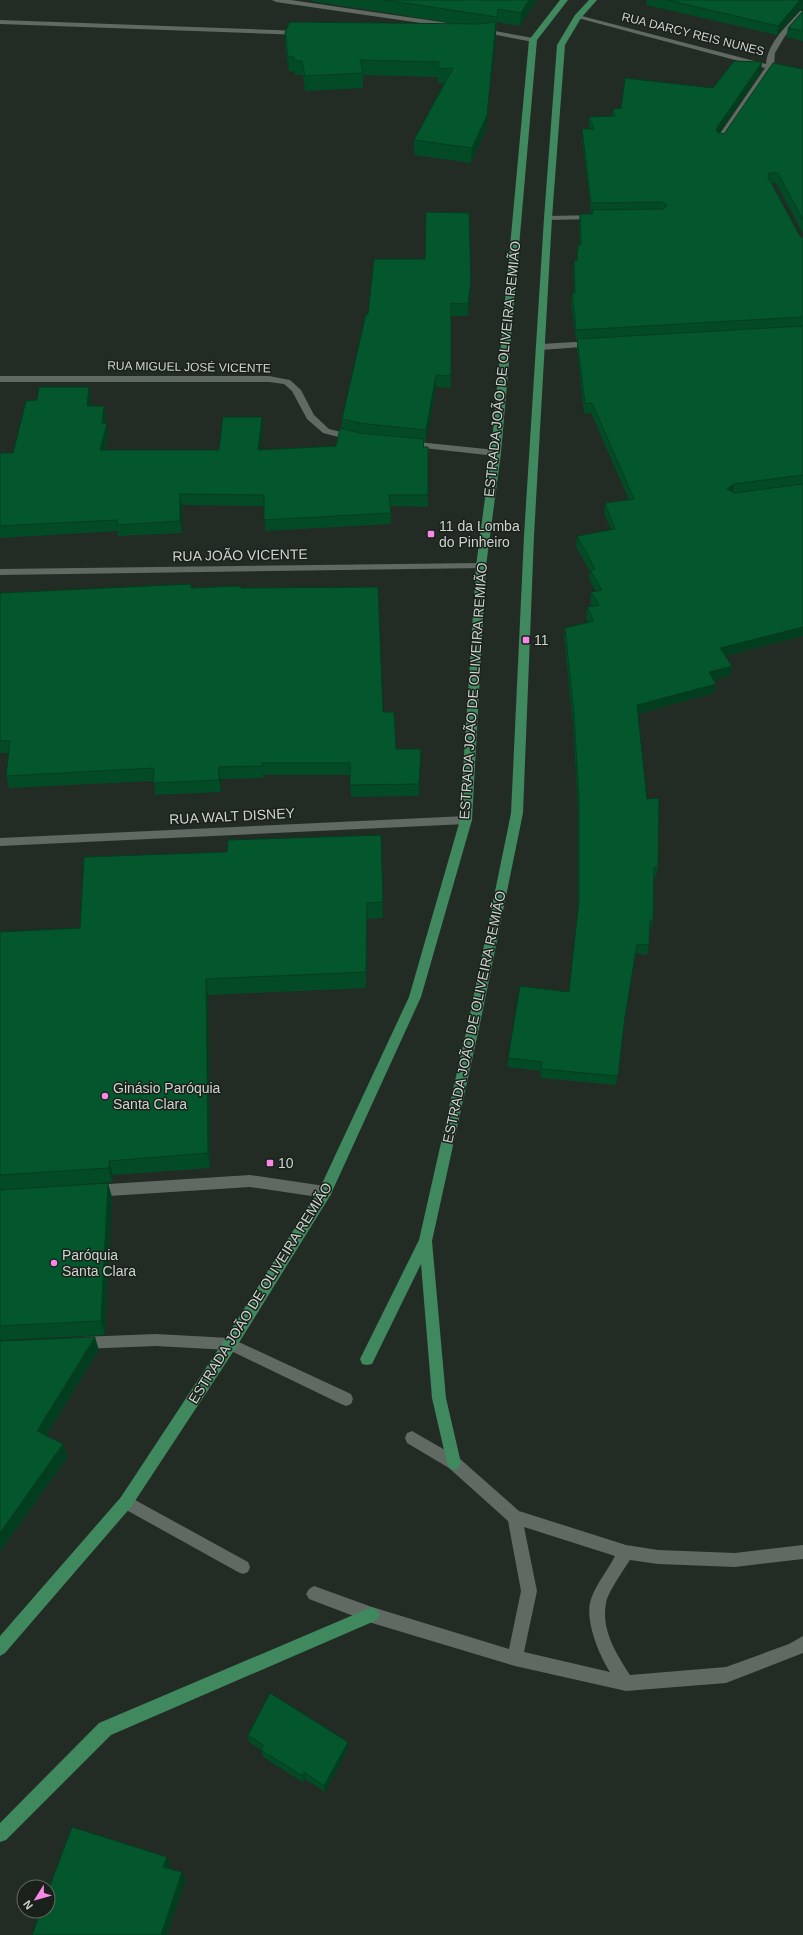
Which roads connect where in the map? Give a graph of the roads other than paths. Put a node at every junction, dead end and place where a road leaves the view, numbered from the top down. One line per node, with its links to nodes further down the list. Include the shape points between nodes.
1 (276, 0): 8 (street)
2 (564, 0): 8 (main road)
3 (592, 0): 5 (main road, ESTRADA JOÃO DE OLIVEIRA REMIÃO)
4 (803, 13): 9 (street, via 782,35 771,53)
5 (578, 17): 9 (street, RUA DARCY REIS NUNES); 13 (main road, ESTRADA JOÃO DE OLIVEIRA REMIÃO, via 562,45)
6 (0, 22): 7 (street)
7 (310, 33)
8 (533, 40): 19 (main road, ESTRADA JOÃO DE OLIVEIRA REMIÃO)
9 (770, 66): 10 (street, RUA DARCY REIS NUNES); 11 (street)
10 (803, 76)
11 (720, 140)
12 (600, 217): 13 (street)
13 (548, 218): 15 (main road, ESTRADA JOÃO DE OLIVEIRA REMIÃO)
14 (604, 343): 15 (street)
15 (541, 347): 26 (main road, ESTRADA JOÃO DE OLIVEIRA REMIÃO, via 529,536 517,813)
16 (0, 379): 17 (street, RUA MIGUEL JOSÉ VICENTE, via 269,379 287,382 296,390 310,417 326,431)
17 (367, 440)
18 (397, 443): 19 (street)
19 (496, 453): 20 (main road, ESTRADA JOÃO DE OLIVEIRA REMIÃO)
20 (481, 566): 21 (street, RUA JOÃO VICENTE); 22 (main road, ESTRADA JOÃO DE OLIVEIRA REMIÃO)
21 (0, 572)
22 (466, 820): 23 (street, RUA WALT DISNEY); 25 (main road, ESTRADA JOÃO DE OLIVEIRA REMIÃO, via 415,997)
23 (0, 842)
24 (78, 1192): 25 (street, via 250,1181)
25 (325, 1192): 28 (main road, ESTRADA JOÃO DE OLIVEIRA REMIÃO)
26 (426, 1240): 29 (main road, ESTRADA JOÃO DE OLIVEIRA REMIÃO); 32 (main road, via 438,1398)
27 (70, 1343): 28 (street, via 156,1340)
28 (230, 1344): 30 (street); 33 (main road, ESTRADA JOÃO DE OLIVEIRA REMIÃO)
29 (368, 1359)
30 (346, 1399)
31 (412, 1438): 32 (street)
32 (454, 1463): 34 (street)
33 (126, 1502): 37 (street); 41 (main road, ESTRADA JOÃO DE OLIVEIRA REMIÃO)
34 (515, 1518): 35 (street); 42 (street, via 529,1591)
35 (626, 1552): 36 (street, via 658,1557 735,1560); 43 (street, via 598,1601 599,1626 606,1651)
36 (803, 1552)
37 (243, 1567)
38 (314, 1594): 39 (street)
39 (372, 1615): 42 (street); 44 (main road, via 105,1729)
40 (803, 1644): 43 (street, via 726,1675)
41 (0, 1648)
42 (515, 1658): 43 (street)
43 (626, 1683)
44 (0, 1834)

